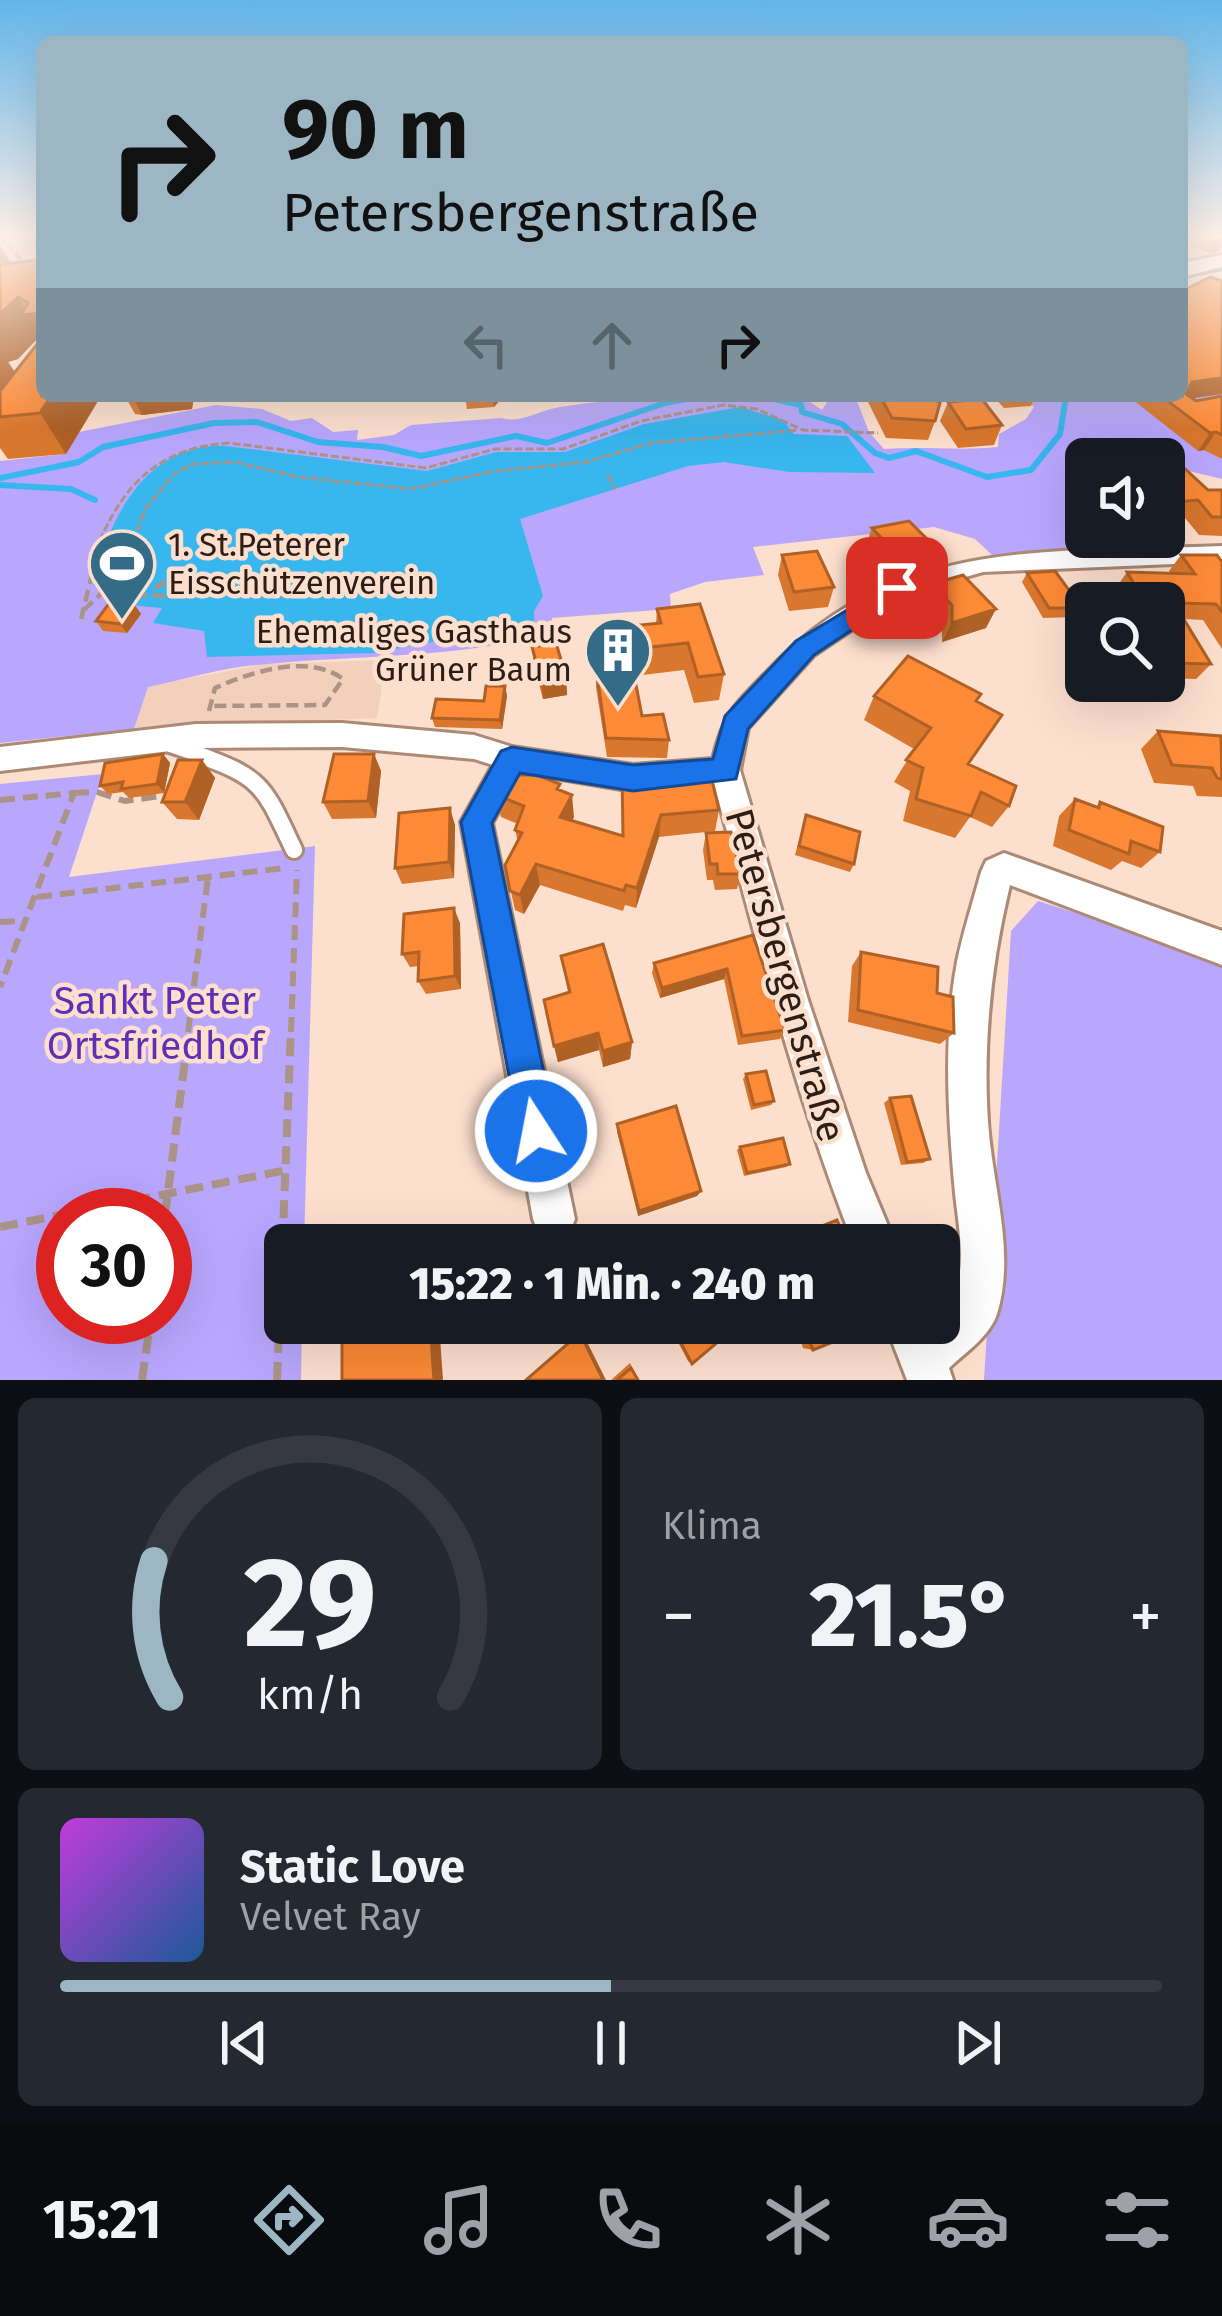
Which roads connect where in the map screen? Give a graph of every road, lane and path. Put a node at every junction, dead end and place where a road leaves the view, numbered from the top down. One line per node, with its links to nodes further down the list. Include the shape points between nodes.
1 (802, 430): 2 (path); 5 (path, via 651,443 586,462 410,488 235,462 194,464 158,490); 10 (path, via 758,409 724,405 563,449 495,449 426,468 197,444 141,472 120,494 99,541)
2 (878, 433)
3 (608, 475): 4 (path)
4 (615, 489)
5 (133, 544): 9 (path, via 138,595); 10 (path, via 112,584)
6 (1222, 554): 17 (street, via 983,564 897,588 805,648 735,724)
7 (165, 582): 8 (path)
8 (155, 588)
9 (190, 597)
10 (84, 610): 11 (path)
11 (82, 619)
12 (212, 706): 12 (path, via 215,688 241,675 331,668 343,679 326,704); 13 (path)
13 (196, 736): 14 (street, Petersbergenstraße); 16 (street, Petersbergenstraße, via 342,735 473,747)
14 (155, 740): 15 (street, Petersbergenstraße); 21 (lane, via 236,768 265,787)
15 (0, 759)
16 (512, 759): 17 (street, Petersbergenstraße, via 633,778); 31 (street, via 476,822)
17 (725, 770): 33 (street, Petersbergenstraße, via 797,1022)
18 (74, 793): 19 (path, via 125,801); 20 (path); 23 (path)
19 (178, 793)
20 (0, 800)
21 (294, 850)
22 (208, 877): 23 (path); 28 (path, via 297,866); 29 (path)
23 (37, 897): 25 (path)
24 (0, 922): 25 (path)
25 (27, 922): 27 (path)
26 (1222, 948): 36 (street, via 998,872 969,1008 968,1123 983,1254 976,1311)
27 (0, 987)
28 (287, 1170): 30 (path); 38 (path)
29 (169, 1188)
30 (192, 1188)
31 (554, 1219)
32 (36, 1220): 34 (path)
33 (866, 1224)
34 (0, 1227)
35 (147, 1344): 37 (path)
36 (920, 1355)
37 (142, 1380)
38 (277, 1380)

